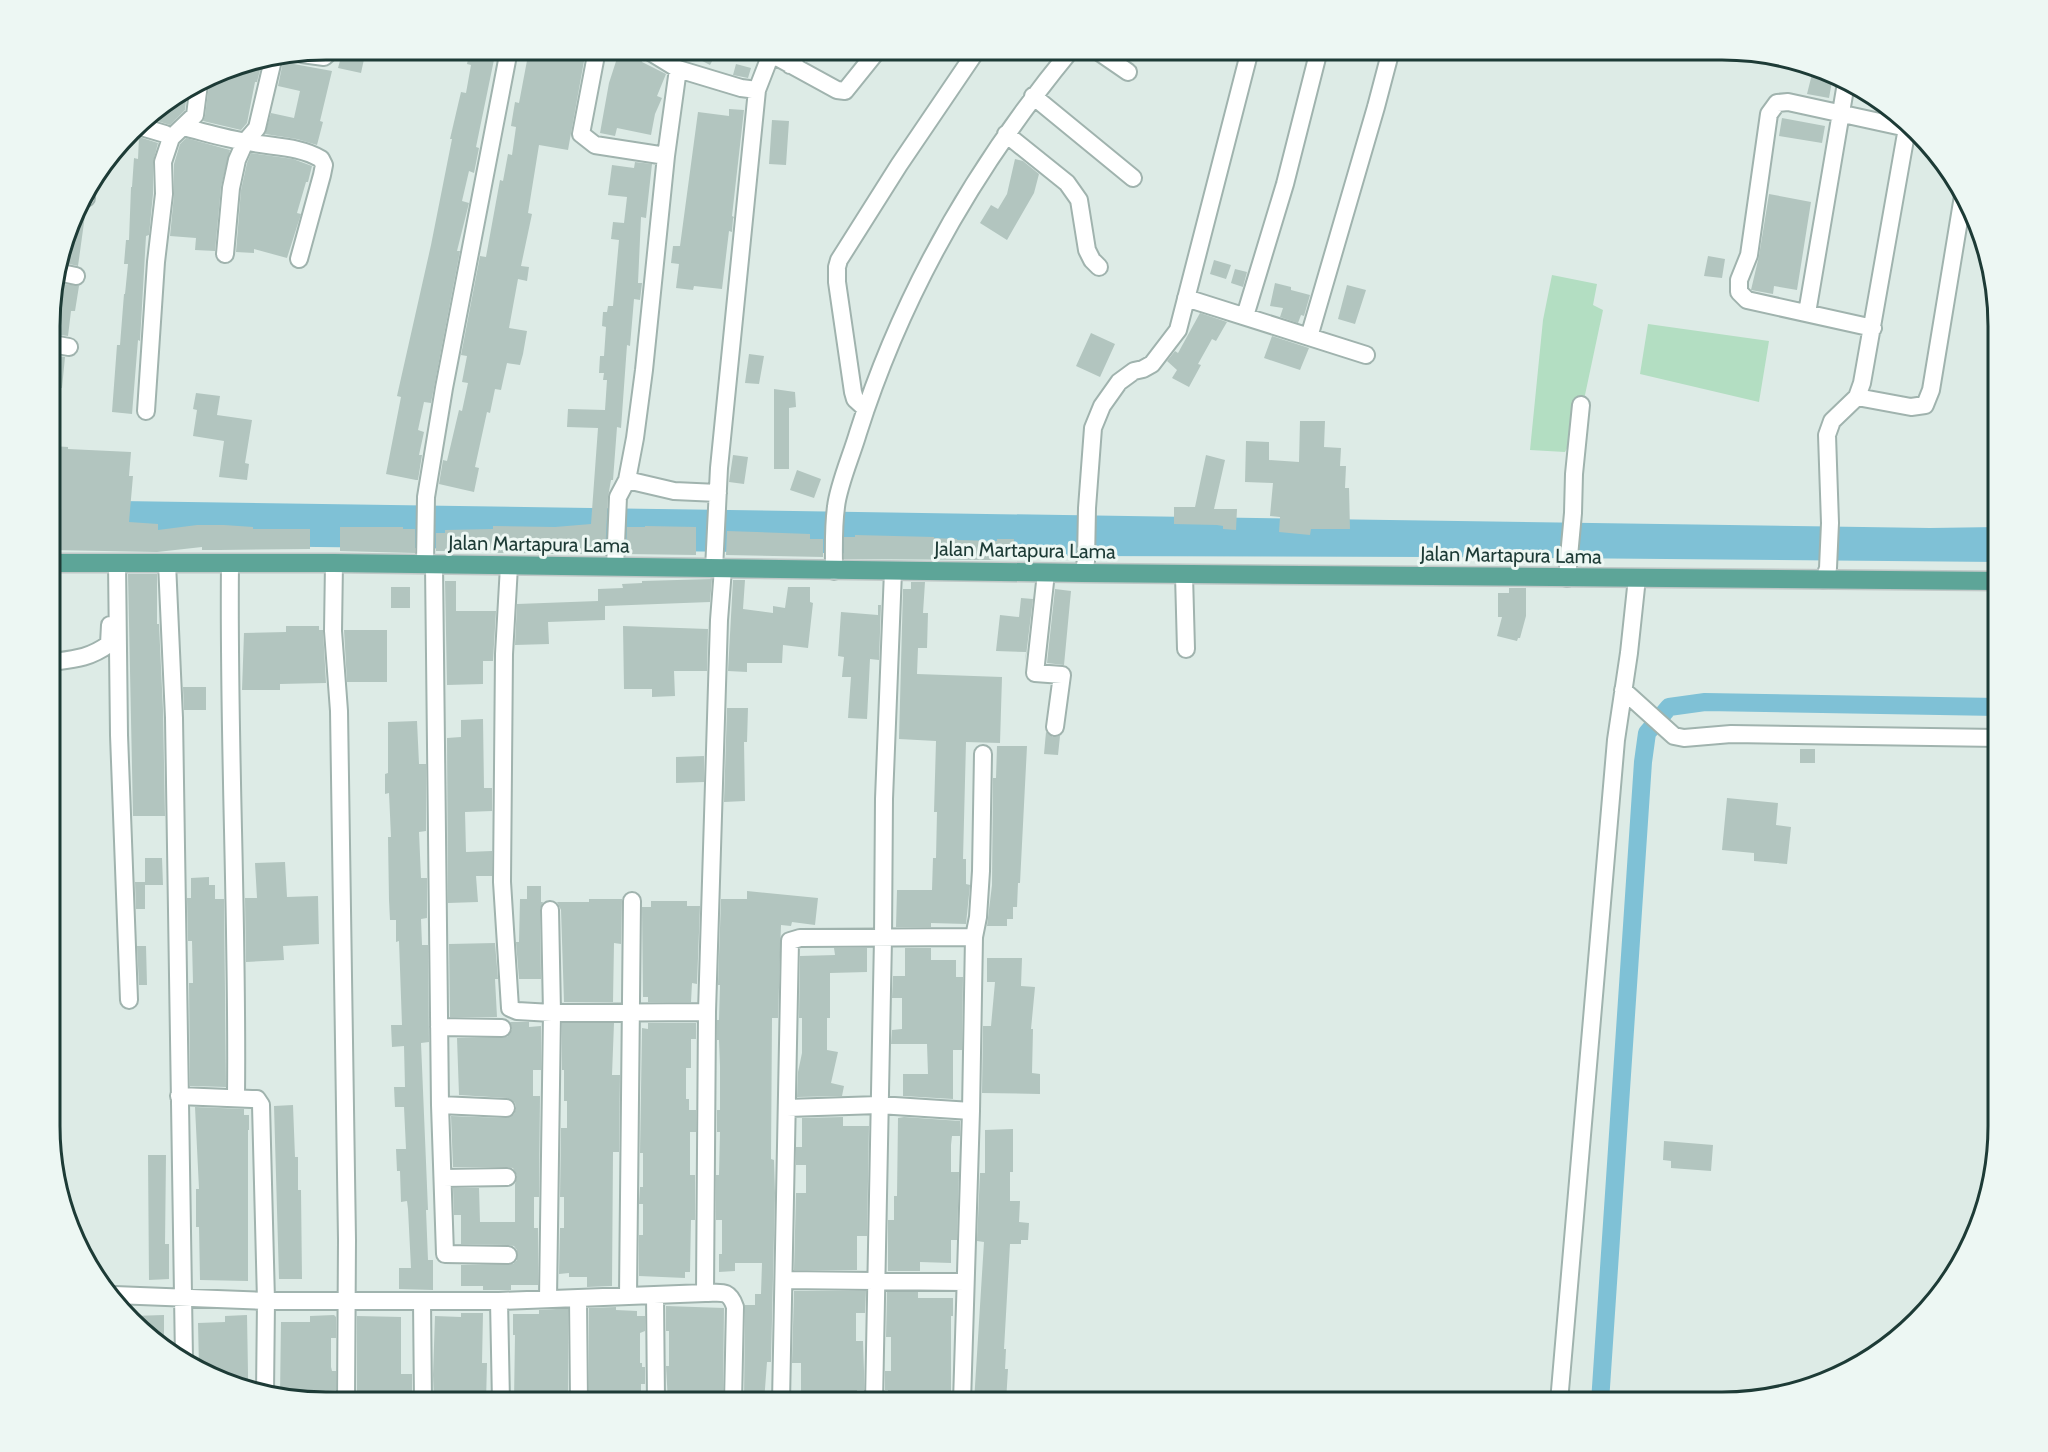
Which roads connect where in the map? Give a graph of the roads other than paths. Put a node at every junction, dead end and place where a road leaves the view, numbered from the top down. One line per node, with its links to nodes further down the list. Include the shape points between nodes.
1 (507, 60): 52 (street, via 426,497)
2 (595, 60): 29 (street, via 581,134 596,145)
3 (663, 60): 16 (street)
4 (765, 60): 18 (street)
5 (781, 60): 14 (street)
6 (794, 60): 14 (street)
7 (870, 60): 14 (street, via 845,91)
8 (970, 60): 47 (street, via 839,260 836,275 853,392)
9 (1063, 60): 21 (street)
10 (1111, 60): 17 (street)
11 (1247, 60): 37 (street)
12 (1317, 60): 39 (street, via 1286,184)
13 (1388, 60): 41 (street)
14 (790, 65)
15 (272, 66): 28 (street, via 257,128)
16 (678, 69): 18 (street); 29 (street)
17 (1128, 72)
18 (757, 90): 50 (street)
19 (1845, 90): 22 (street)
20 (198, 93): 25 (street, via 195,115)
21 (1033, 96): 26 (street); 30 (street)
22 (1840, 115): 23 (street); 38 (street); 38 (street, via 1788,102 1778,103 1769,114 1749,255 1739,280 1739,292 1747,300)
23 (1897, 126)
24 (148, 129): 25 (street)
25 (177, 133): 28 (street); 48 (street, via 163,162 164,194)
26 (1006, 134): 34 (street, via 1067,183 1079,200 1087,250); 47 (street, via 910,296)
27 (1906, 134): 40 (street)
28 (245, 142): 32 (street, via 231,188); 33 (street, via 314,154 324,165)
29 (666, 156): 49 (street, via 644,370)
30 (1133, 178)
31 (1962, 210): 45 (street, via 1931,390 1925,405 1911,407)
32 (225, 254)
33 (299, 259)
34 (1099, 267)
35 (65, 274): 36 (street)
36 (76, 276)
37 (1186, 298): 39 (street); 61 (street, via 1178,330 1152,364 1119,382 1102,406 1094,428)
38 (1807, 312): 40 (street)
39 (1245, 316): 41 (street)
40 (1872, 328): 45 (street)
41 (1309, 337): 44 (street)
42 (60, 345): 43 (street)
43 (69, 347)
44 (1366, 355)
45 (1857, 397): 66 (street, via 1832,421 1827,435 1830,523)
46 (1581, 405): 63 (street)
47 (866, 409): 58 (street, via 836,505)
48 (146, 411)
49 (627, 480): 50 (street); 53 (street, via 618,497)
50 (718, 497): 60 (street)
51 (60, 562): 54 (main road, Jalan Martapura Lama)
52 (428, 562): 57 (main road, Jalan Martapura Lama); 59 (main road, Jalan Martapura Lama); 83 (street)
53 (615, 562): 59 (main road, Jalan Martapura Lama); 60 (main road, Jalan Martapura Lama)
54 (114, 563): 55 (main road, Jalan Martapura Lama); 70 (street, via 109,644 79,659); 79 (street)
55 (167, 563): 56 (main road, Jalan Martapura Lama); 85 (street, via 174,718)
56 (230, 563): 57 (main road, Jalan Martapura Lama); 86 (street)
57 (334, 563): 106 (street)
58 (834, 565): 60 (main road, Jalan Martapura Lama); 62 (main road, Jalan Martapura Lama)
59 (508, 566): 81 (street, via 502,882 509,1004 513,1010)
60 (717, 566): 80 (street, via 719,620)
61 (1085, 567): 64 (main road, Jalan Martapura Lama); 65 (main road, Jalan Martapura Lama)
62 (893, 571): 64 (main road, Jalan Martapura Lama); 78 (street)
63 (1568, 571): 65 (main road, Jalan Martapura Lama); 67 (main road, Jalan Martapura Lama)
64 (1046, 573): 72 (street, via 1035,673 1062,675)
65 (1184, 574): 69 (street)
66 (1826, 574): 67 (main road, Jalan Martapura Lama); 68 (main road, Jalan Martapura Lama)
67 (1636, 578): 71 (street)
68 (1988, 581)
69 (1186, 649)
70 (60, 661)
71 (1623, 690): 73 (street, via 1674,736 1684,738 1731,734); 120 (street)
72 (1055, 727)
73 (1988, 738)
74 (983, 754): 77 (street, via 981,871)
75 (632, 901): 82 (street)
76 (550, 910): 81 (street)
77 (974, 936): 78 (street); 91 (street)
78 (883, 938): 88 (street); 90 (street, via 790,941)
79 (129, 1000)
80 (707, 1012): 82 (street); 98 (street)
81 (552, 1013): 82 (street); 104 (street)
82 (630, 1013): 101 (street)
83 (439, 1027): 84 (street); 87 (street)
84 (502, 1028)
85 (179, 1096): 86 (street); 102 (street)
86 (236, 1097): 105 (street, via 257,1100 262,1108)
87 (440, 1105): 89 (street); 93 (street)
88 (879, 1105): 90 (street); 91 (street); 96 (street)
89 (507, 1108)
90 (787, 1108): 95 (street)
91 (971, 1111): 97 (street)
92 (507, 1177): 93 (street)
93 (443, 1178): 94 (street, via 445,1254)
94 (508, 1255)
95 (784, 1280): 96 (street); 117 (street)
96 (875, 1280): 97 (street); 118 (street)
97 (965, 1282): 119 (street)
98 (705, 1293): 100 (street); 116 (street, via 724,1293 732,1298 735,1307)
99 (121, 1295): 102 (street)
100 (656, 1295): 101 (street); 115 (street)
101 (628, 1296): 103 (street)
102 (183, 1298): 105 (street); 109 (street)
103 (578, 1298): 104 (street); 114 (street)
104 (548, 1299): 108 (street)
105 (266, 1301): 106 (street); 110 (street)
106 (346, 1301): 107 (street); 111 (street)
107 (422, 1301): 108 (street); 112 (street)
108 (500, 1301): 113 (street)
109 (184, 1351)
110 (265, 1385)
111 (346, 1392)
112 (423, 1392)
113 (501, 1392)
114 (579, 1392)
115 (656, 1392)
116 (734, 1392)
117 (782, 1392)
118 (874, 1392)
119 (962, 1392)
120 (1560, 1392)

